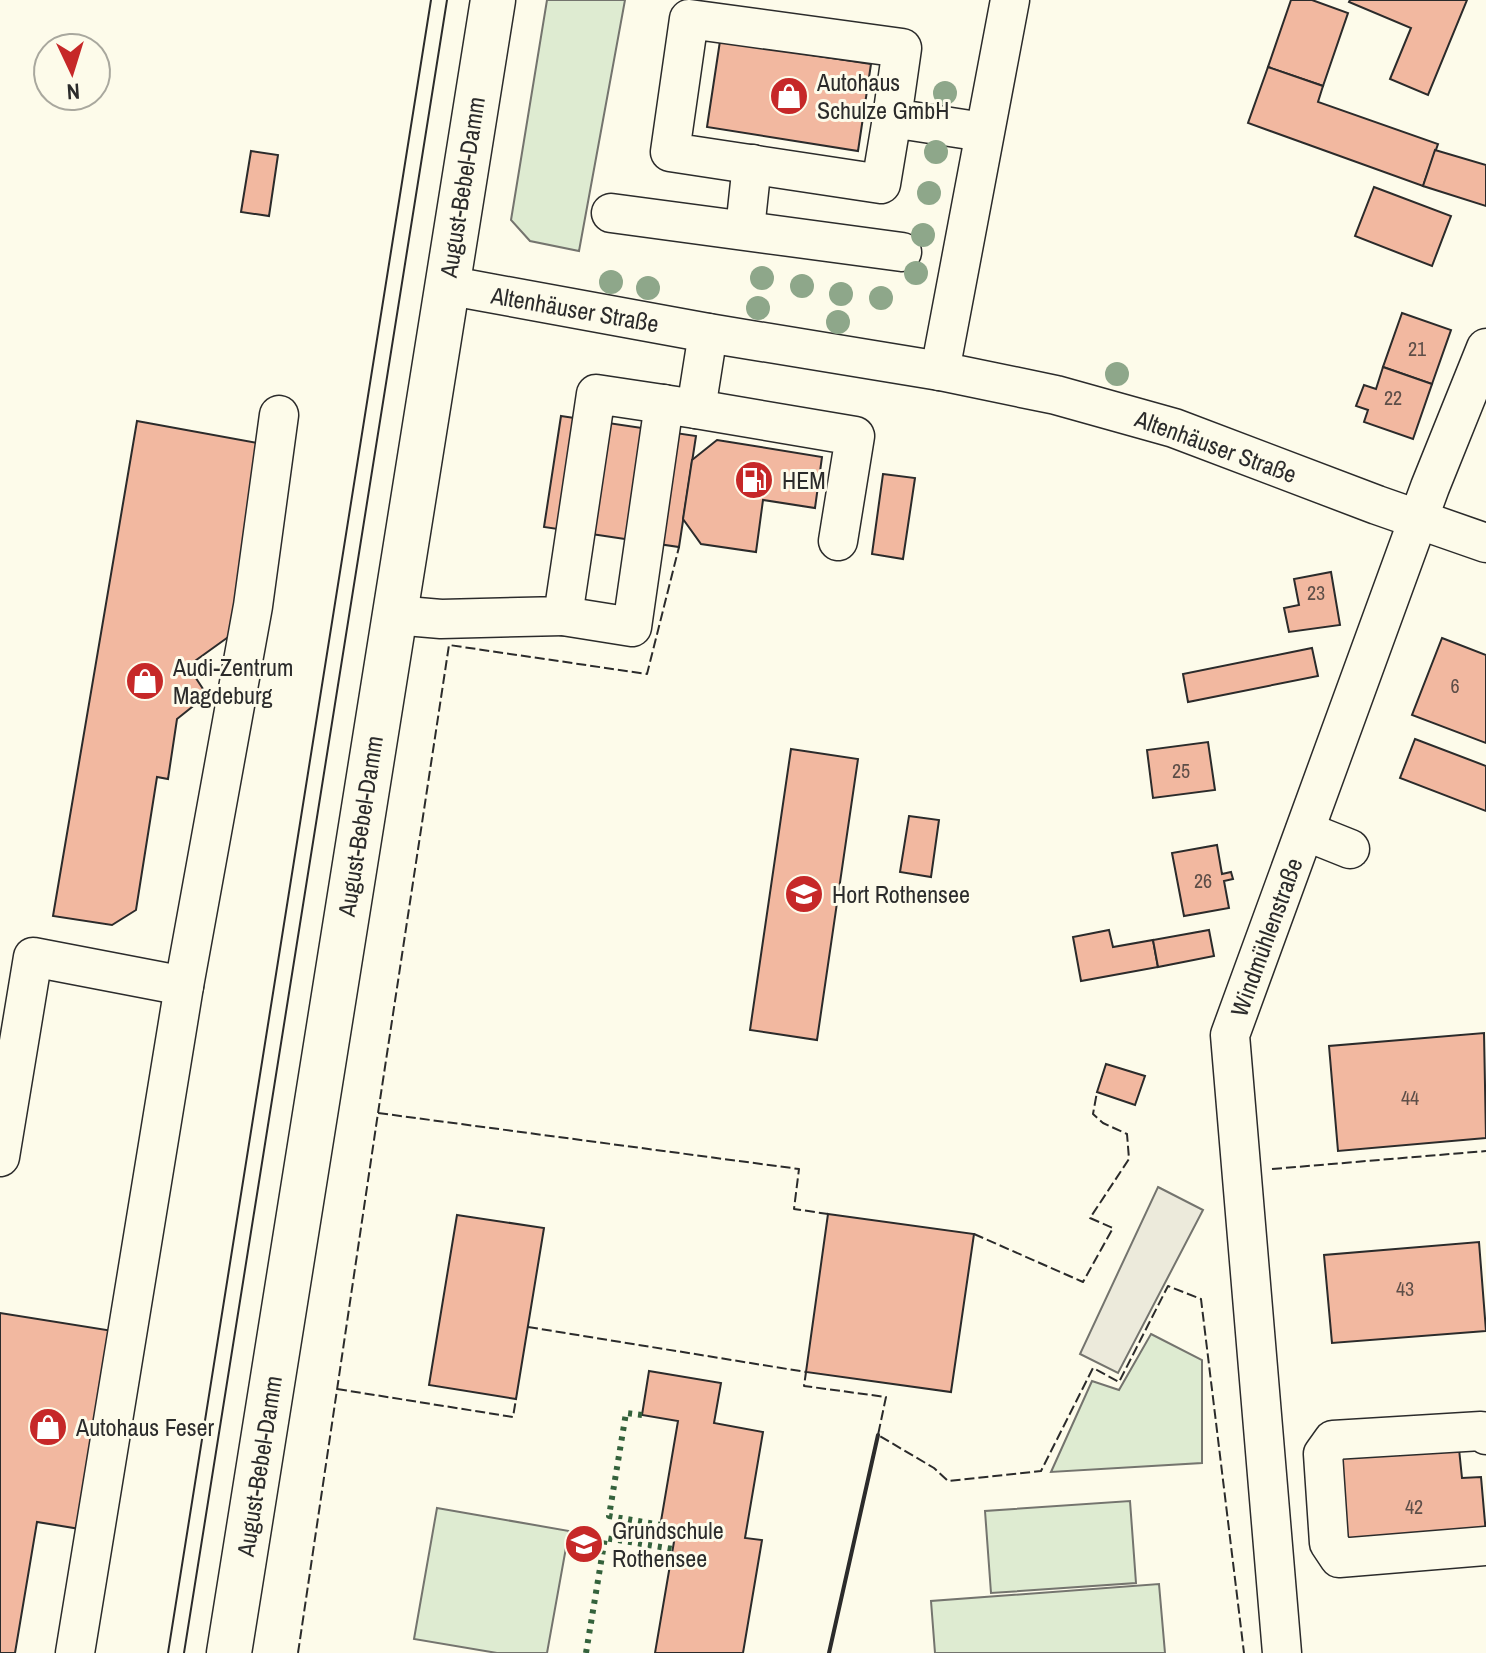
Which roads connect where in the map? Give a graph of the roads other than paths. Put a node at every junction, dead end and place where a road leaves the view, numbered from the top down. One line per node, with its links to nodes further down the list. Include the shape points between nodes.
1 (493, 0): 9 (main road, August-Bebel-Damm)
2 (1010, 0): 4 (street)
3 (892, 118): 4 (street); 5 (street, via 881,184); 5 (street, via 902,48 689,19 670,152)
4 (983, 132): 12 (street)
5 (752, 164): 7 (street)
6 (611, 213): 7 (street)
7 (745, 229): 8 (street)
8 (902, 252)
9 (446, 285): 10 (street, Altenhäuser Straße); 18 (main road, August-Bebel-Damm)
10 (708, 333): 12 (street, Altenhäuser Straße); 13 (street)
11 (1486, 348): 15 (street, Windmühlenstraße)
12 (940, 371): 15 (street, Altenhäuser Straße, via 1174,428)
13 (680, 406): 16 (street, via 855,436); 19 (street, via 632,627); 19 (street, via 596,394)
14 (279, 415): 22 (street, via 253,606)
15 (1419, 518): 17 (street, Altenhäuser Straße); 20 (street, Windmühlenstraße)
16 (838, 541)
17 (1486, 543)
18 (394, 615): 19 (street); 29 (main road, August-Bebel-Damm)
19 (563, 616)
20 (1305, 831): 21 (street); 27 (street, Windmühlenstraße, via 1230,1035)
21 (1350, 849)
22 (184, 986): 23 (street, via 33,957); 28 (street)
23 (0, 1157)
24 (1486, 1435): 25 (street, via 1481,1431 1333,1440 1323,1454)
25 (1329, 1543): 26 (street, via 1339,1558); 27 (street)
26 (1486, 1546)
27 (1274, 1550): 30 (street, Windmühlenstraße)
28 (75, 1653)
29 (229, 1653)
30 (1282, 1653)

